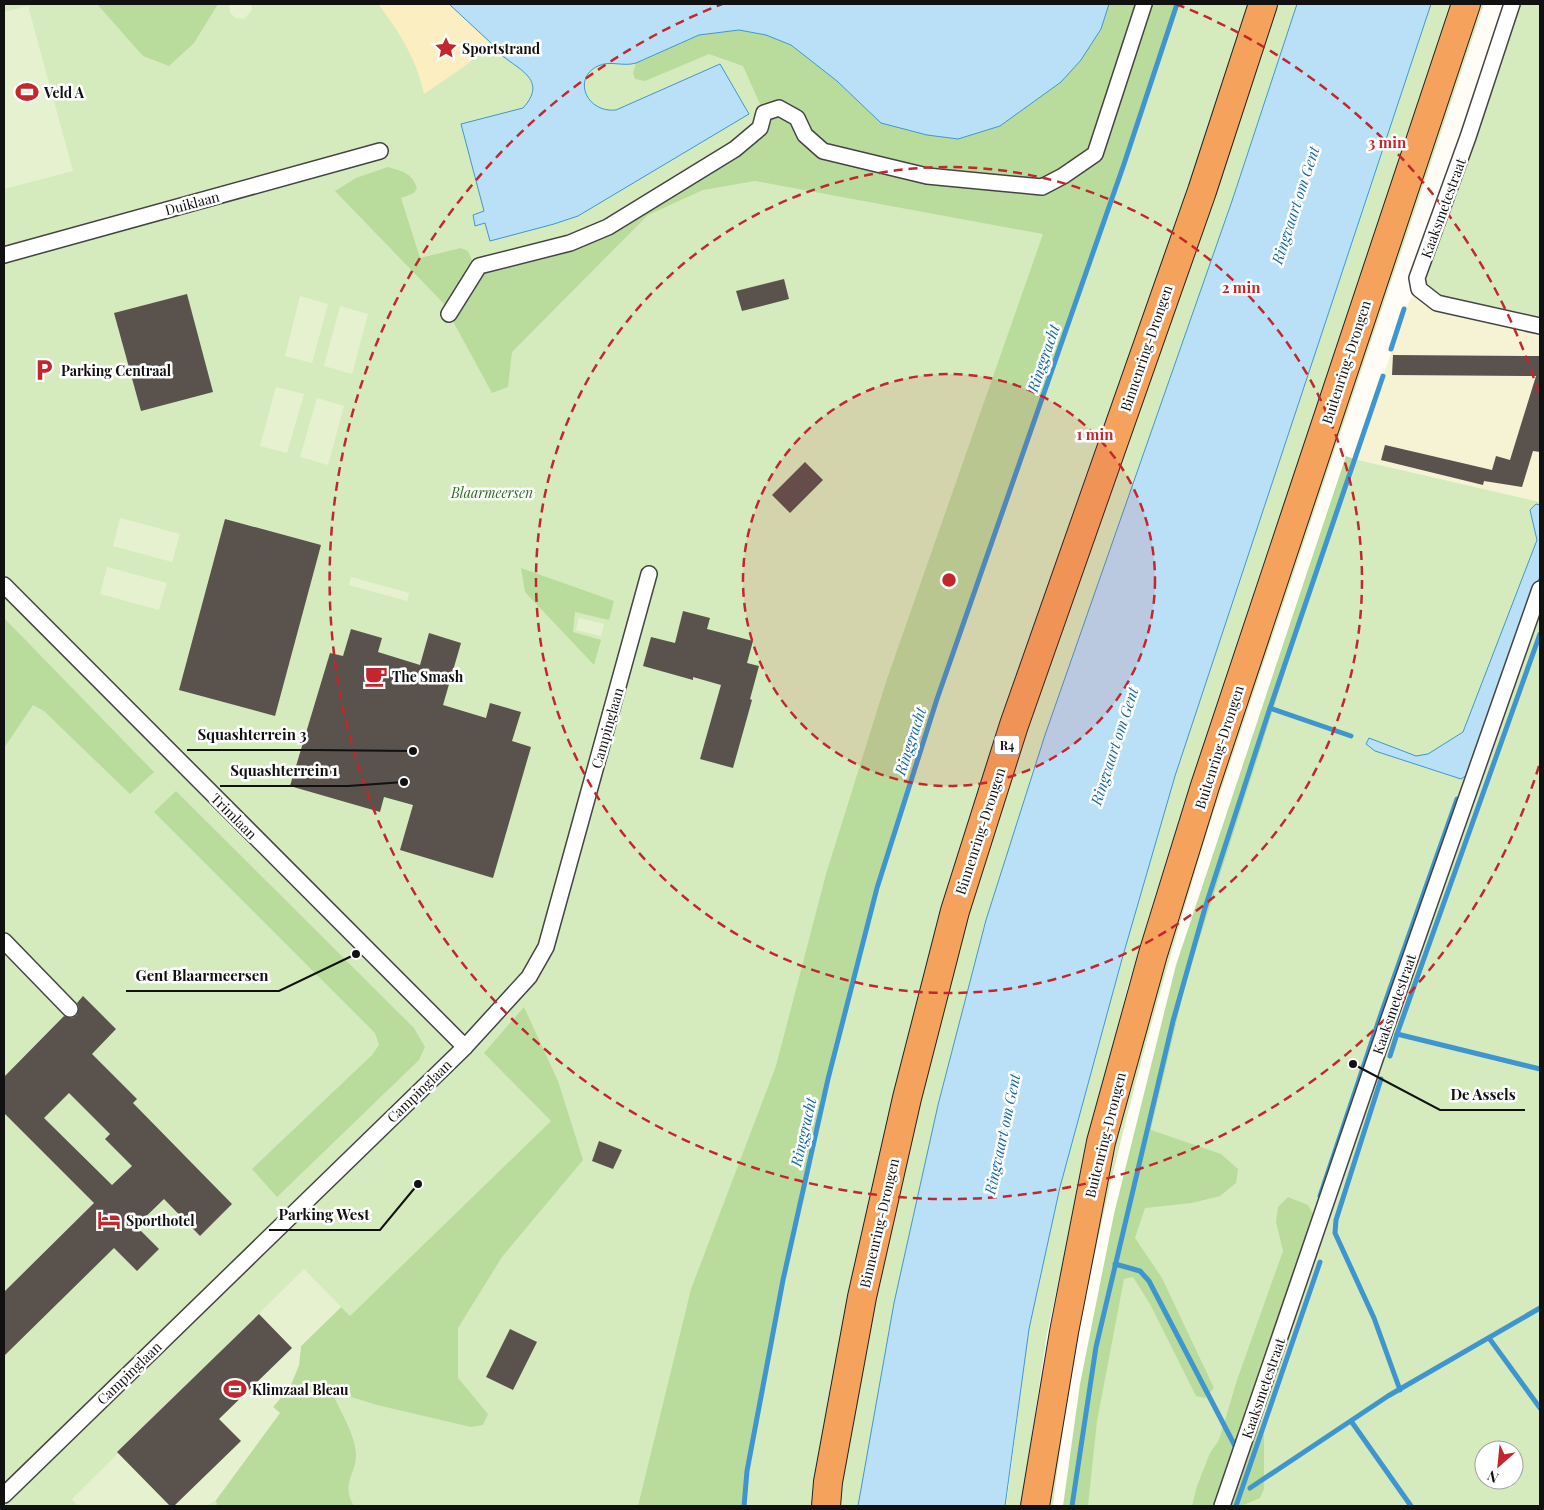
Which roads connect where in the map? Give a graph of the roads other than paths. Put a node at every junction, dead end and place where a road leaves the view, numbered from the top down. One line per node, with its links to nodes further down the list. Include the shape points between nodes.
1 (1144, 4): 7 (street, via 1095,154 1042,186 928,176 824,151 805,135 797,118 779,108 764,113 760,128 735,150 608,227 570,243 480,266)
2 (1263, 4): 16 (highway, Binnenring-Drongen / R4, via 1202,191 1014,725 955,911 907,1098 862,1297)
3 (1466, 4): 17 (highway, Buitenring-Drongen, via 1205,786 1153,954 1101,1142)
4 (1512, 4): 8 (street, Kaaksmetestraat, via 1417,278 1419,289 1437,303)
5 (380, 151): 6 (street, Duiklaan)
6 (4, 255)
7 (449, 314)
8 (1540, 326)
9 (649, 574): 14 (street, Campinglaan, via 546,947 529,977)
10 (4, 585): 14 (street, Trimlaan)
11 (1540, 589): 18 (street, Kaaksmetestraat)
12 (4, 941): 13 (street)
13 (70, 1009)
14 (465, 1047): 15 (street, Campinglaan)
15 (4, 1495)
16 (826, 1506)
17 (1034, 1506)
18 (1222, 1506)

